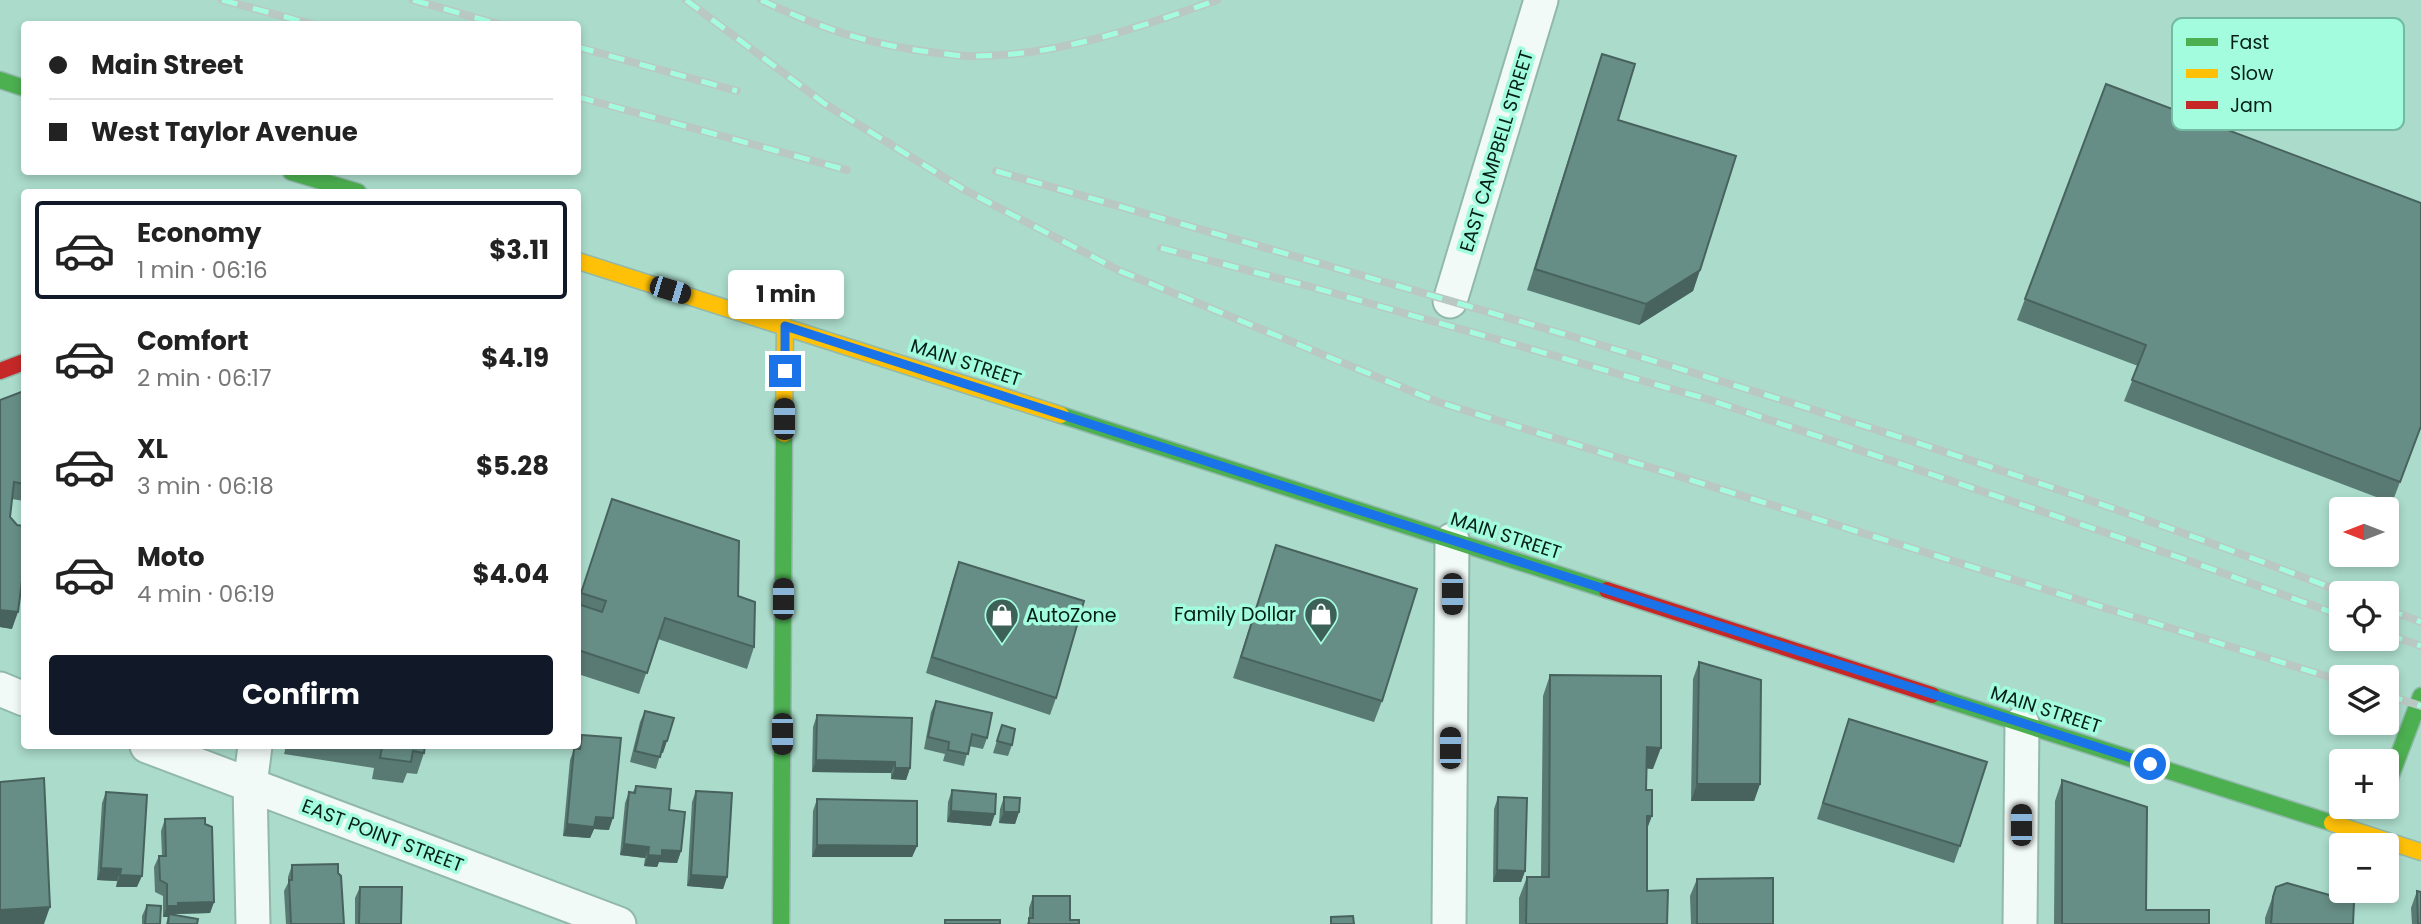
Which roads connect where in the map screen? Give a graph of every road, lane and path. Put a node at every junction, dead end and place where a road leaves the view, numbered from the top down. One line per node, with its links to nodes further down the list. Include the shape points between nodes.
1 (1541, 0): 7 (street, EAST CAMPBELL STREET)
2 (0, 80): 3 (main road)
3 (21, 87)
4 (301, 175): 5 (main road)
5 (348, 189)
6 (581, 262): 8 (main road, MAIN STREET)
7 (1450, 301)
8 (785, 326): 11 (main road, MAIN STREET); 25 (main road)
9 (21, 363): 10 (main road)
10 (0, 371)
11 (1452, 540): 15 (main road, MAIN STREET); 26 (street)
12 (0, 689): 14 (street)
13 (2421, 696): 18 (main road)
14 (21, 698)
15 (2021, 723): 20 (main road, MAIN STREET); 27 (street)
16 (155, 749): 19 (street, EAST POINT STREET)
17 (255, 749): 19 (street)
18 (2399, 754)
19 (250, 785): 23 (street); 24 (street, EAST POINT STREET)
20 (2363, 833)
21 (2399, 845): 22 (main road, MAIN STREET)
22 (2421, 852)
23 (253, 924)
24 (619, 924)
25 (781, 924)
26 (1449, 924)
27 (2020, 924)

